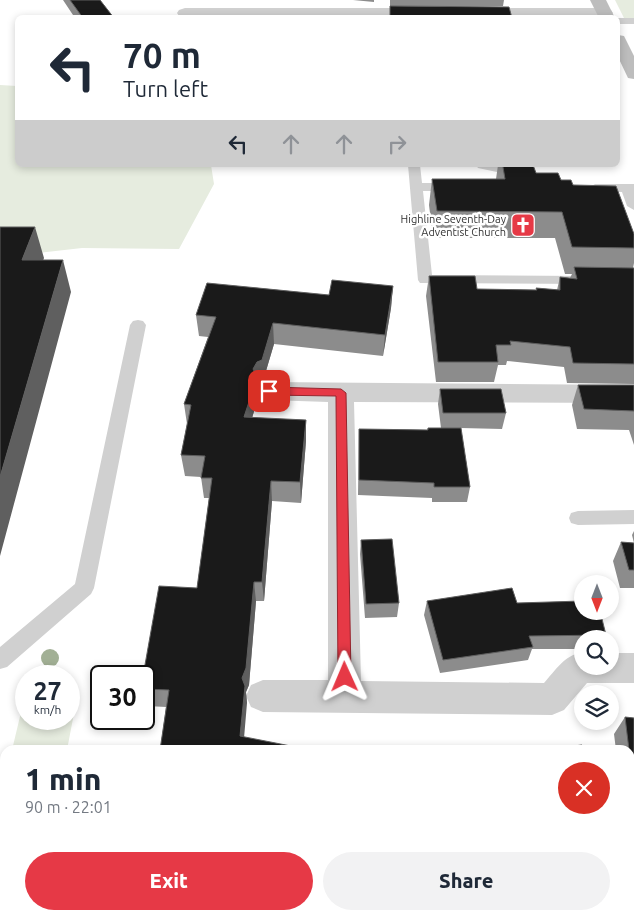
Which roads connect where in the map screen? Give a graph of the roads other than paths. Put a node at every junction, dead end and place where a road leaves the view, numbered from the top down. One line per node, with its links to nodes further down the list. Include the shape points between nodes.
1 (185, 13): 2 (street)
2 (607, 13)
3 (620, 17): 4 (lane)
4 (634, 21)
5 (620, 44): 6 (street)
6 (634, 74)
7 (414, 167): 10 (lane)
8 (492, 167): 9 (lane)
9 (530, 175)
10 (416, 187): 11 (lane); 15 (lane, via 424,280)
11 (470, 187)
12 (587, 188): 13 (lane)
13 (630, 188): 14 (lane)
14 (634, 206)
15 (594, 281)
16 (138, 325): 22 (lane, via 84,588)
17 (269, 391): 18 (street)
18 (341, 393): 19 (street); 25 (street)
19 (634, 394)
20 (634, 517): 21 (lane)
21 (578, 518)
22 (0, 660)
23 (634, 668): 25 (street, via 578,668 552,699)
24 (263, 696): 25 (street)
25 (345, 696)

